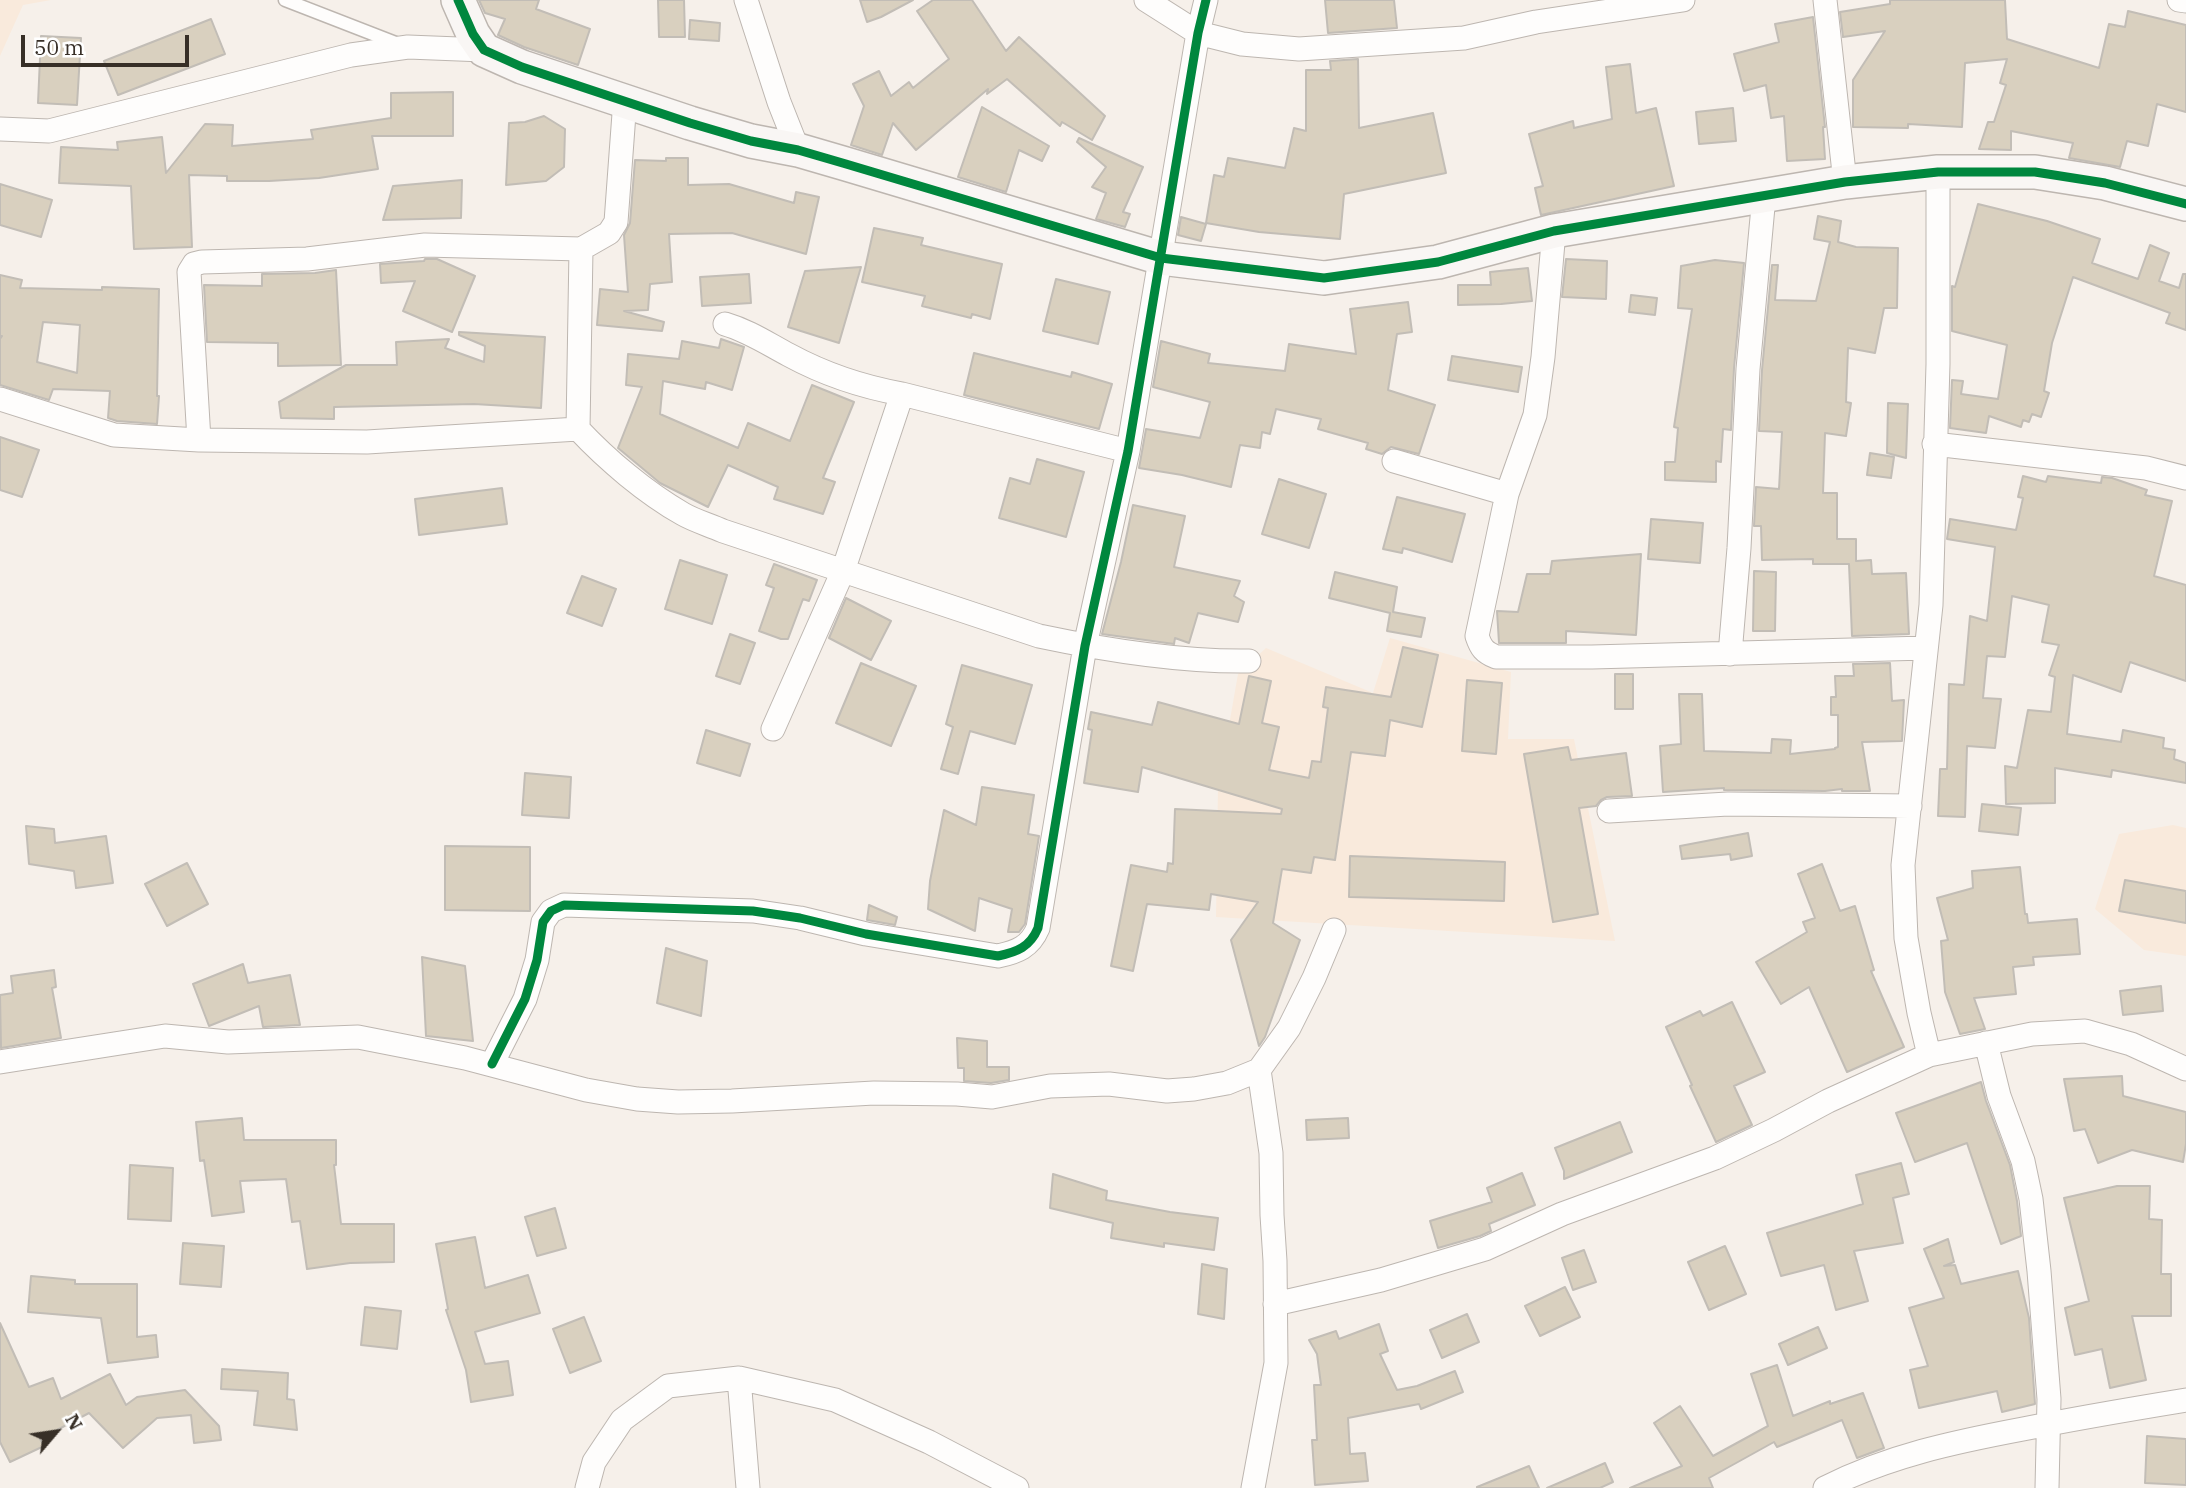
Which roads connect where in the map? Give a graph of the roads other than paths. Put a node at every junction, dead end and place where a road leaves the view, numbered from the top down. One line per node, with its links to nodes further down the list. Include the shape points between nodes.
1 (285, 0): 11 (lane)
2 (458, 0): 12 (street)
3 (746, 0): 15 (street)
4 (1146, 0): 10 (street)
5 (1206, 0): 10 (street)
6 (1684, 0): 10 (street, via 1536,22 1464,38 1299,49 1242,44)
7 (1825, 0): 17 (street)
8 (2179, 0): 9 (street)
9 (2186, 1)
10 (1198, 33): 22 (street)
11 (408, 47): 12 (street); 14 (street, via 351,55 49,131)
12 (484, 50): 13 (street)
13 (625, 100): 15 (street, via 738,137); 21 (street, via 616,222 609,233)
14 (0, 129)
15 (798, 150): 22 (street)
16 (1938, 172): 17 (street); 19 (street, via 2035,172 2105,183); 28 (street)
17 (1845, 182): 18 (street)
18 (1764, 196): 20 (street); 36 (street)
19 (2186, 204)
20 (1554, 231): 22 (street, via 1438,262 1324,278); 32 (street, via 1535,415)
21 (580, 249): 26 (street); 27 (street, via 425,244 307,259 194,264 189,272)
22 (1161, 258): 29 (street)
23 (725, 324): 24 (street, via 848,381)
24 (902, 394): 29 (street); 33 (street)
25 (0, 399): 27 (street, via 114,435)
26 (578, 429): 27 (street, via 367,442); 33 (street, via 632,478 683,514)
27 (199, 440)
28 (1934, 444): 31 (street, via 2146,468); 35 (street, via 1932,593)
29 (1128, 451): 34 (street)
30 (1394, 461): 32 (street)
31 (2186, 478)
32 (1507, 494): 36 (street, via 1477,636 1485,653 1496,657)
33 (843, 571): 34 (street, via 1039,636); 38 (street)
34 (1085, 646): 37 (street, via 1199,661); 45 (street, via 1038,928 1027,945 998,957 753,911 564,905 551,911 543,922 525,999)
35 (1926, 648): 36 (street); 39 (street)
36 (1730, 654)
37 (1249, 661)
38 (773, 729)
39 (1910, 806): 40 (street, via 1728,804); 43 (street, via 1903,865 1906,939)
40 (1609, 811)
41 (1334, 930): 47 (street, via 1289,1028)
42 (1986, 1042): 43 (street); 46 (street, via 2085,1031 2132,1044); 51 (street, via 2031,1199)
43 (1929, 1055): 48 (street, via 1715,1158 1562,1214 1485,1249 1381,1280)
44 (0, 1062): 45 (street, via 165,1036 228,1042 358,1037)
45 (492, 1064): 47 (street, via 586,1090 678,1102 874,1093 992,1097 1050,1086 1109,1084 1167,1091 1227,1083)
46 (2186, 1069)
47 (1259, 1070): 48 (street, via 1271,1153)
48 (1275, 1304): 55 (street, via 1276,1363)
49 (739, 1378): 52 (street, via 668,1386 622,1420 594,1462); 53 (street); 54 (street, via 835,1399)
50 (2186, 1400): 51 (street)
51 (2049, 1423): 56 (street, via 1917,1451); 57 (street)
52 (587, 1488)
53 (748, 1488)
54 (1017, 1488)
55 (1253, 1488)
56 (1825, 1488)
57 (2047, 1488)

